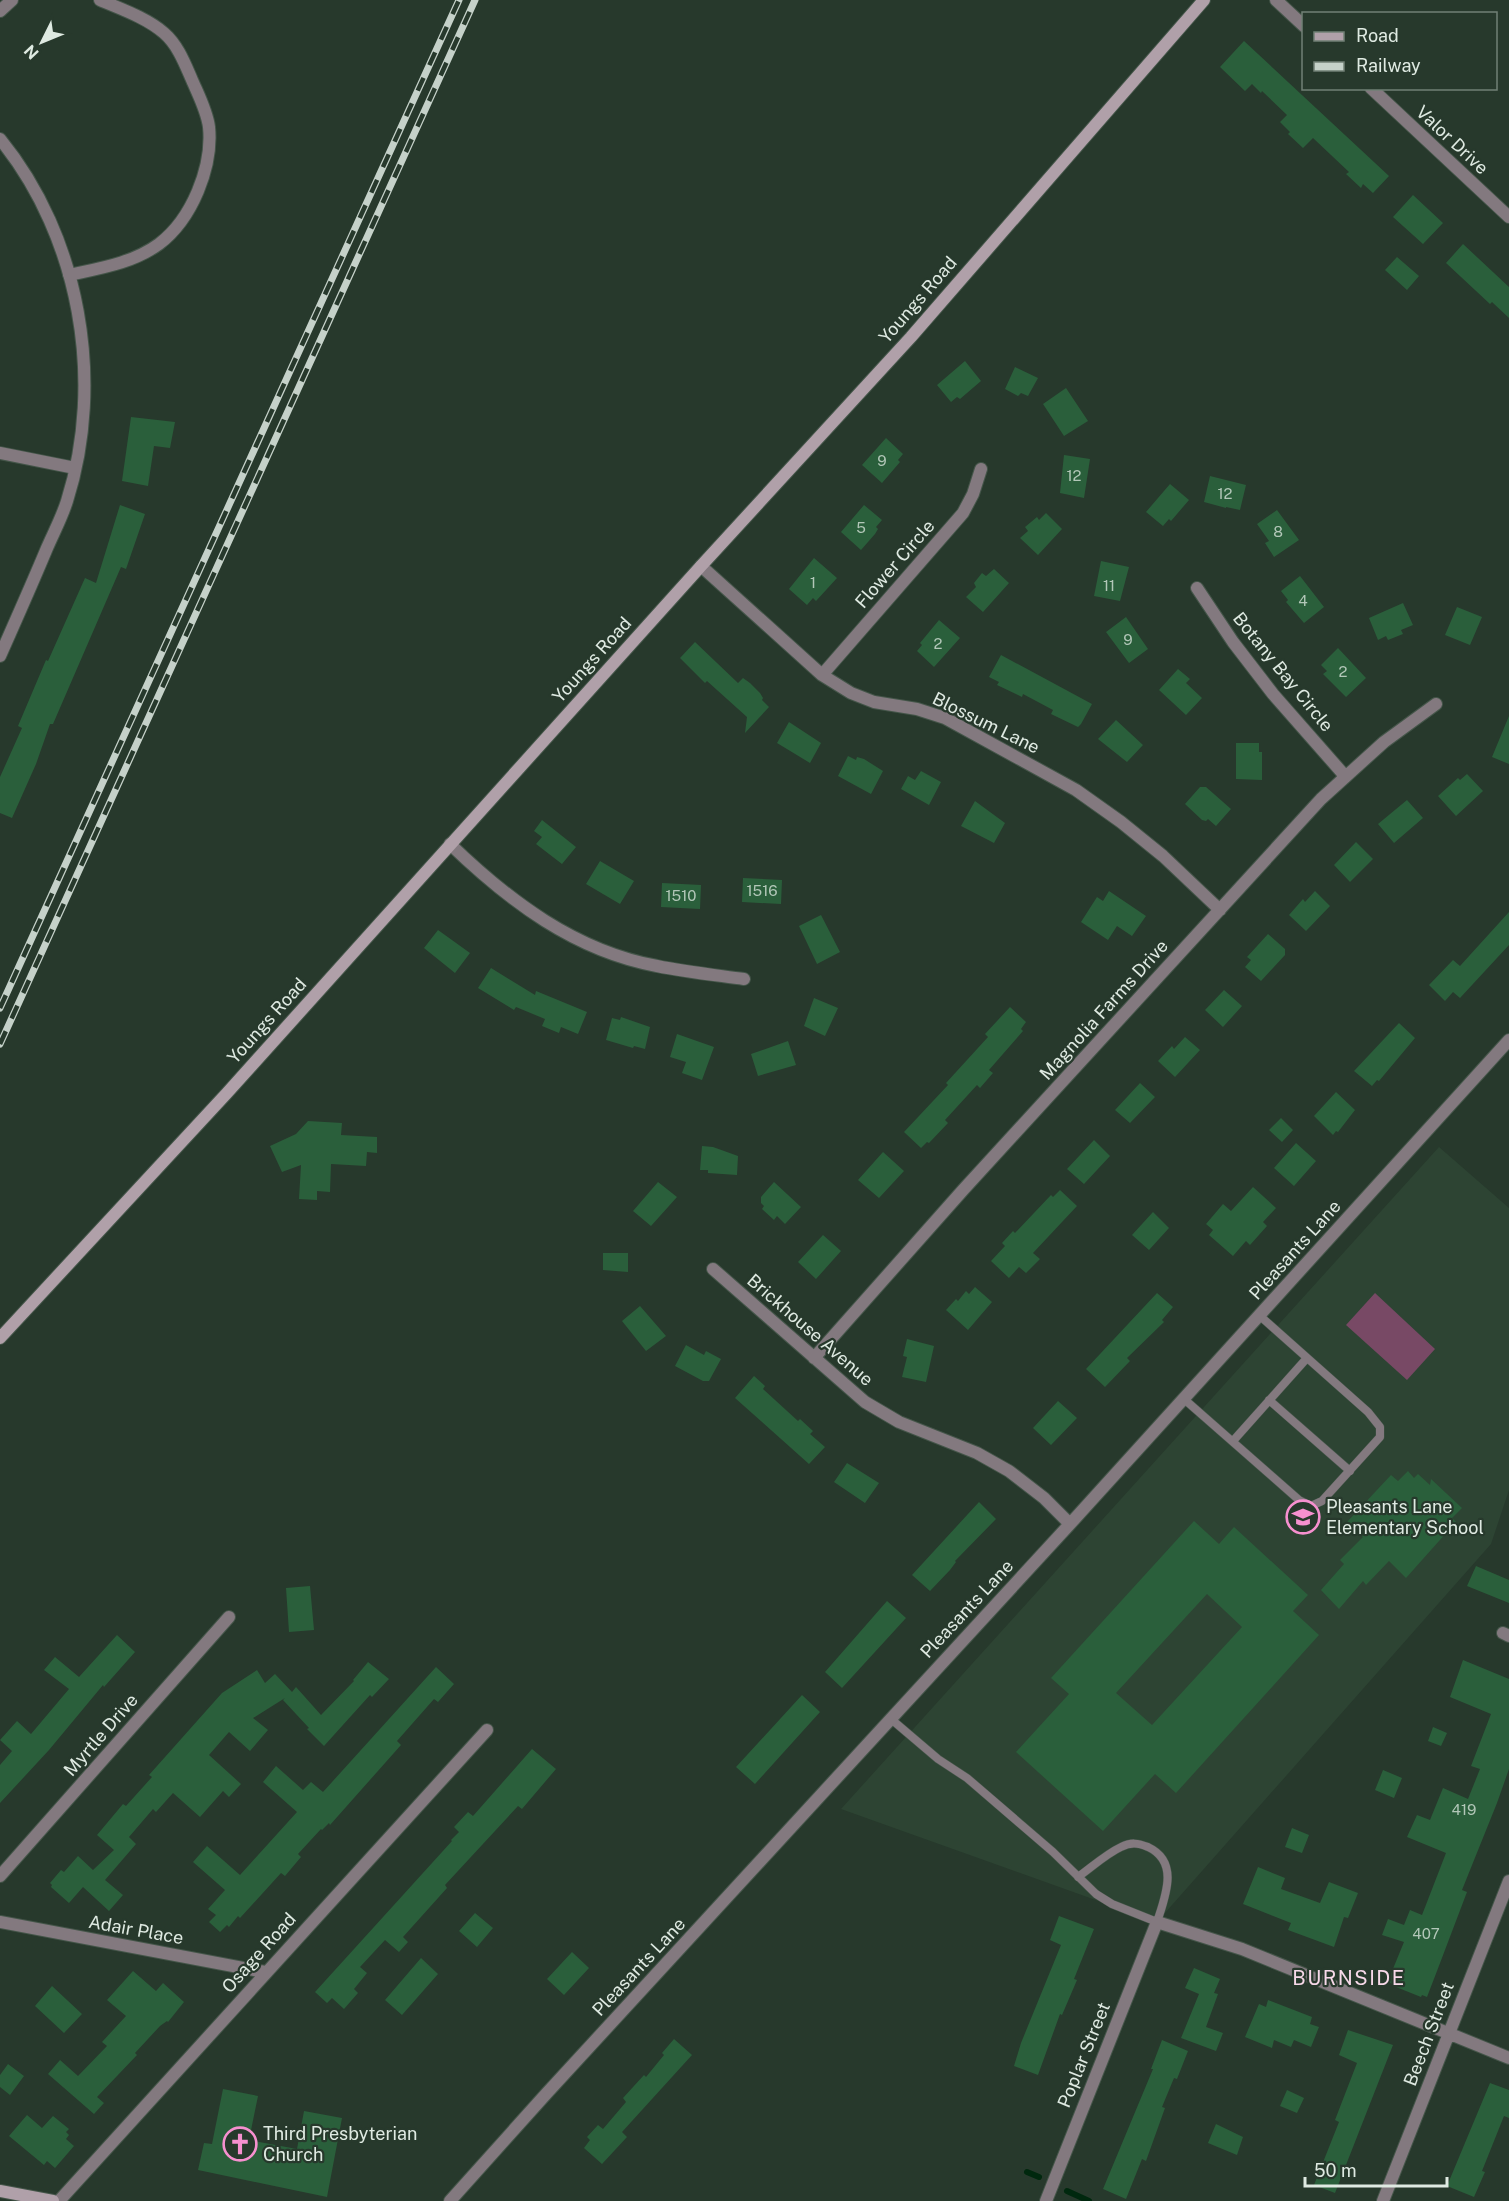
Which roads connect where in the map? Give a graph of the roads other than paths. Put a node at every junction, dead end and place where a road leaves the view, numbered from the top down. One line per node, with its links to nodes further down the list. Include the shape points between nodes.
1 (12, 0): 5 (street)
2 (100, 0): 10 (street, via 152,24 176,46 208,125 209,156 193,200 161,243 128,261)
3 (1204, 0): 14 (street, Youngs Road, via 910,337)
4 (1276, 0): 6 (street)
5 (0, 11)
6 (1302, 24)
7 (1373, 90): 9 (street, Valor Drive)
8 (0, 139): 10 (street, via 36,193 64,254)
9 (1509, 217)
10 (69, 275): 12 (street, via 82,340 84,384)
11 (0, 453): 12 (street)
12 (75, 468): 16 (street, via 66,502)
13 (981, 469): 17 (street, Flower Circle, via 963,513)
14 (701, 566): 17 (street, Blossum Lane); 20 (street, Youngs Road)
15 (1197, 588): 19 (street, Botany Bay Circle, via 1273,694)
16 (0, 656)
17 (822, 675): 21 (street, Blossum Lane, via 874,702 945,718 1076,790 1162,856)
18 (1436, 704): 19 (street, Magnolia Farms Drive)
19 (1345, 776): 21 (street, Magnolia Farms Drive)
20 (450, 844): 22 (street, via 523,908 583,942 656,966); 26 (street, Youngs Road)
21 (1220, 910): 27 (street, Magnolia Farms Drive)
22 (744, 979)
23 (1507, 1045): 25 (street, Pleasants Lane)
24 (714, 1269): 27 (street, Brickhouse Avenue)
25 (1260, 1316): 28 (lane); 29 (street, Pleasants Lane)
26 (0, 1338)
27 (814, 1358): 33 (street, Brickhouse Avenue, via 865,1402 899,1422 977,1453 1009,1471)
28 (1307, 1358): 30 (lane); 32 (lane, via 1380,1427 1380,1437)
29 (1184, 1399): 31 (lane); 33 (street, Pleasants Lane)
30 (1269, 1400): 31 (lane); 32 (lane)
31 (1233, 1442): 32 (lane, via 1311,1506 1323,1501)
32 (1350, 1471)
33 (1070, 1524): 35 (street, Pleasants Lane)
34 (229, 1617): 37 (street, Myrtle Drive)
35 (891, 1719): 38 (lane, via 967,1778); 48 (street, Pleasants Lane)
36 (487, 1730): 42 (street, Osage Road)
37 (0, 1876)
38 (1078, 1877): 41 (lane, via 1112,1904); 41 (lane, via 1121,1847 1136,1842 1151,1848 1162,1858 1169,1874)
39 (1509, 1881): 43 (street, Beech Street)
40 (0, 1922): 42 (street, Adair Place)
41 (1157, 1922): 43 (street, via 1242,1949); 49 (street, Poplar Street)
42 (265, 1972): 47 (street, Osage Road)
43 (1448, 2034): 44 (street); 50 (street, Beech Street)
44 (1509, 2058)
45 (0, 2191): 46 (street)
46 (53, 2201)
47 (59, 2201)
48 (450, 2201)
49 (1046, 2201)
50 (1383, 2201)

